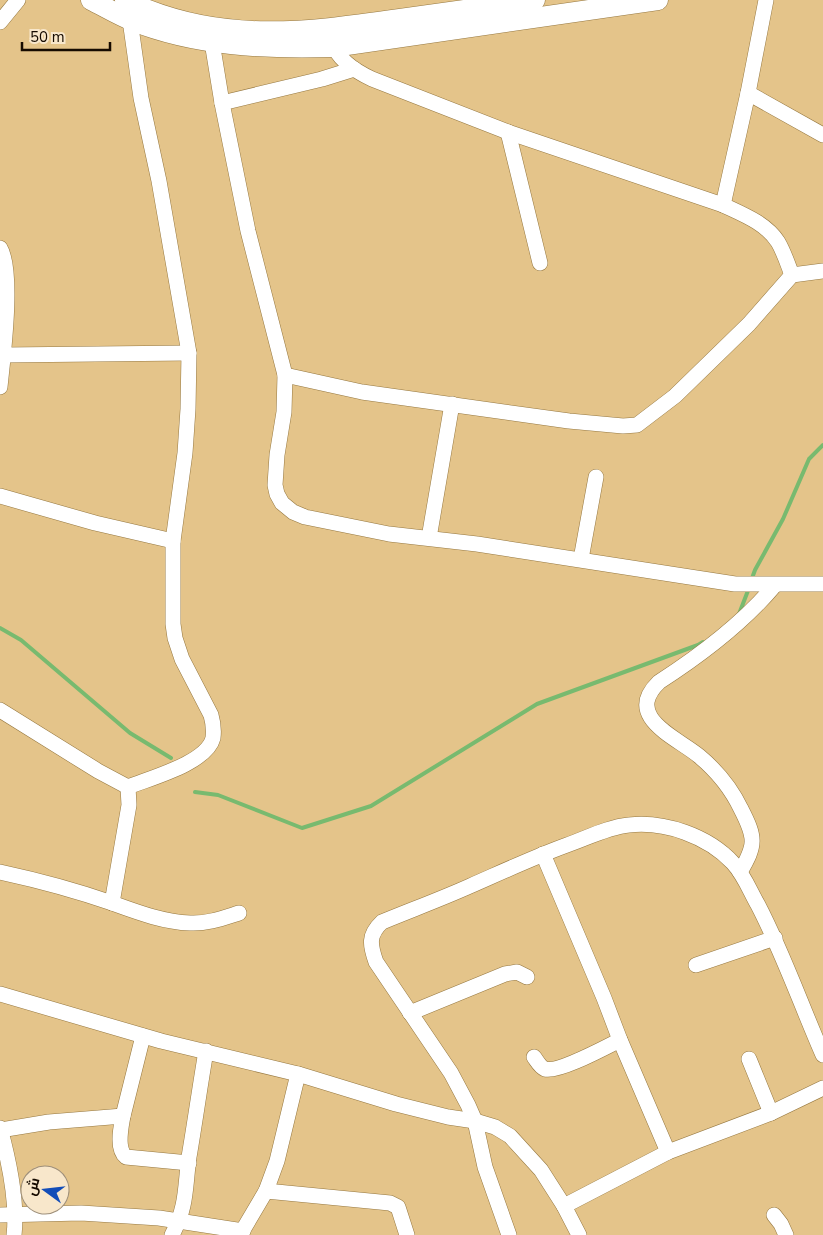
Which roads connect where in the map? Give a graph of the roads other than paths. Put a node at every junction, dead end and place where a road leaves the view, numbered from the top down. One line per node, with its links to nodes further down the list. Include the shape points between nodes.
1 (18, 0): 9 (street)
2 (91, 0): 8 (main road)
3 (125, 0): 10 (main road, via 162,16 203,26)
4 (535, 0): 10 (main road)
5 (658, 0): 7 (main road)
6 (766, 0): 13 (street)
7 (582, 5): 10 (main road)
8 (130, 20): 11 (main road); 22 (street, via 141,98)
9 (0, 22)
10 (330, 38): 11 (main road, via 285,48); 12 (street, via 338,56)
11 (212, 42): 14 (street)
12 (354, 69): 14 (street); 15 (street)
13 (748, 93): 16 (street); 17 (street)
14 (222, 103): 24 (street, via 248,231)
15 (508, 132): 17 (street); 19 (street)
16 (823, 135)
17 (723, 205): 21 (street, via 750,217 767,230 778,242)
18 (0, 248): 23 (street, via 7,276)
19 (540, 263)
20 (823, 271): 21 (street)
21 (792, 275): 26 (street, via 749,324 675,396 637,425 601,425)
22 (189, 353): 23 (street); 30 (street, via 188,409)
23 (4, 355): 25 (street)
24 (285, 375): 26 (street, via 362,392); 29 (street, via 284,412 275,478 282,503 293,512 331,523)
25 (0, 387)
26 (452, 404): 29 (street)
27 (596, 477): 31 (street)
28 (0, 496): 30 (street)
29 (429, 538): 31 (street)
30 (172, 541): 35 (street, via 175,638 211,715 213,739 195,759)
31 (581, 559): 33 (street, via 735,584)
32 (823, 584): 33 (street)
33 (776, 585): 38 (street, via 728,632 655,686 650,691 647,707 650,718 659,728 699,756 733,792 753,839 751,853)
34 (0, 710): 35 (street)
35 (128, 787): 39 (street, via 129,805)
36 (543, 854): 38 (street, via 616,828 650,825 670,828 705,842); 45 (street, via 382,922 375,928 371,947 376,962); 47 (street)
37 (0, 872): 39 (street)
38 (740, 872): 41 (street)
39 (112, 903): 40 (street, via 143,915 191,923)
40 (238, 913)
41 (775, 938): 42 (street); 48 (street)
42 (696, 965)
43 (527, 977): 45 (street, via 517,972 504,974)
44 (0, 994): 46 (street)
45 (410, 1013): 56 (street, via 451,1074)
46 (143, 1036): 49 (street); 55 (street)
47 (620, 1040): 50 (street, via 554,1069 545,1068); 58 (street)
48 (821, 1045)
49 (206, 1051): 52 (street); 59 (street)
50 (534, 1057)
51 (749, 1059): 54 (street)
52 (298, 1074): 56 (street, via 396,1104); 60 (street)
53 (823, 1088): 54 (street)
54 (770, 1113): 58 (street)
55 (123, 1116): 57 (street); 59 (street, via 120,1144 123,1155)
56 (475, 1121): 61 (street, via 510,1136 540,1170); 69 (street, via 485,1167)
57 (0, 1130): 62 (street, via 11,1183)
58 (668, 1152): 61 (street)
59 (189, 1163): 64 (street)
60 (266, 1191): 65 (street); 68 (street, via 390,1203 398,1207)
61 (564, 1206): 70 (street)
62 (8, 1215): 64 (street, via 81,1213); 66 (street)
63 (774, 1215): 71 (street)
64 (179, 1221): 65 (street); 67 (street)
65 (241, 1233)
66 (14, 1235)
67 (172, 1235)
68 (407, 1235)
69 (509, 1235)
70 (579, 1235)
71 (786, 1235)

